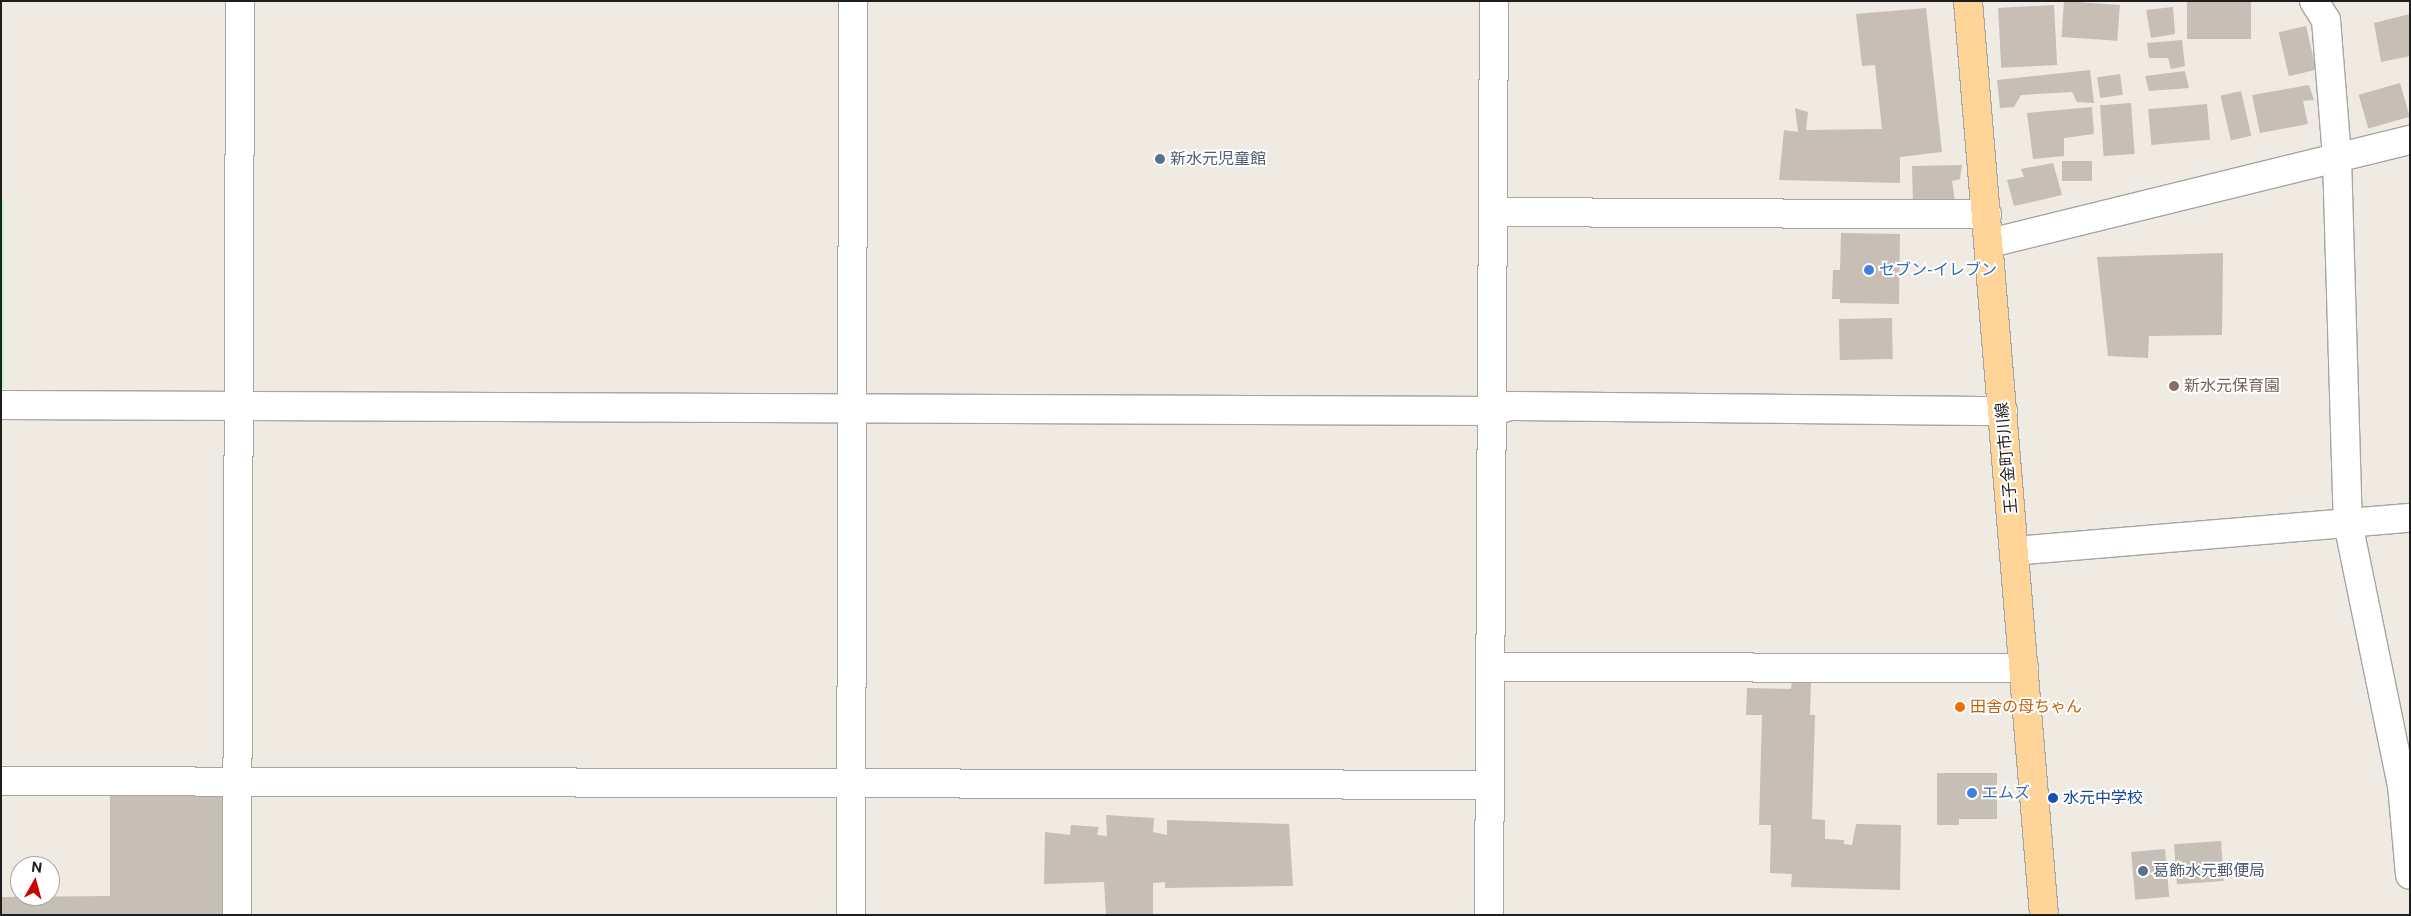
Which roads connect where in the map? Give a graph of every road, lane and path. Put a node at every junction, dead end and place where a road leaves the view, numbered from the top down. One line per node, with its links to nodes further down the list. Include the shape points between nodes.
1 (240, 1): 12 (street)
2 (853, 1): 13 (street)
3 (1494, 1): 8 (street)
4 (1968, 1): 9 (main road, 王子金町市川線)
5 (2314, 1): 7 (street, via 2326,20)
6 (2410, 140): 7 (street)
7 (2337, 158): 10 (street); 17 (street)
8 (1495, 212): 9 (street); 14 (street)
9 (1987, 215): 10 (main road, 王子金町市川線)
10 (1990, 243): 15 (main road, 王子金町市川線)
11 (1, 405): 12 (street)
12 (240, 407): 13 (street); 22 (street)
13 (854, 410): 14 (street); 23 (street)
14 (1493, 411): 15 (street, via 1510,406); 19 (street)
15 (2003, 411): 18 (main road, 王子金町市川線)
16 (2410, 518): 17 (street)
17 (2348, 523): 18 (street); 25 (street, via 2402,785)
18 (2014, 551): 20 (main road, 王子金町市川線)
19 (1491, 667): 20 (street); 24 (street)
20 (2024, 668): 29 (main road, 王子金町市川線)
21 (1, 781): 22 (street)
22 (237, 781): 23 (street); 26 (street)
23 (853, 784): 24 (street); 27 (street)
24 (1490, 785): 28 (street)
25 (2410, 875)
26 (237, 915)
27 (851, 915)
28 (1489, 915)
29 (2044, 915)

